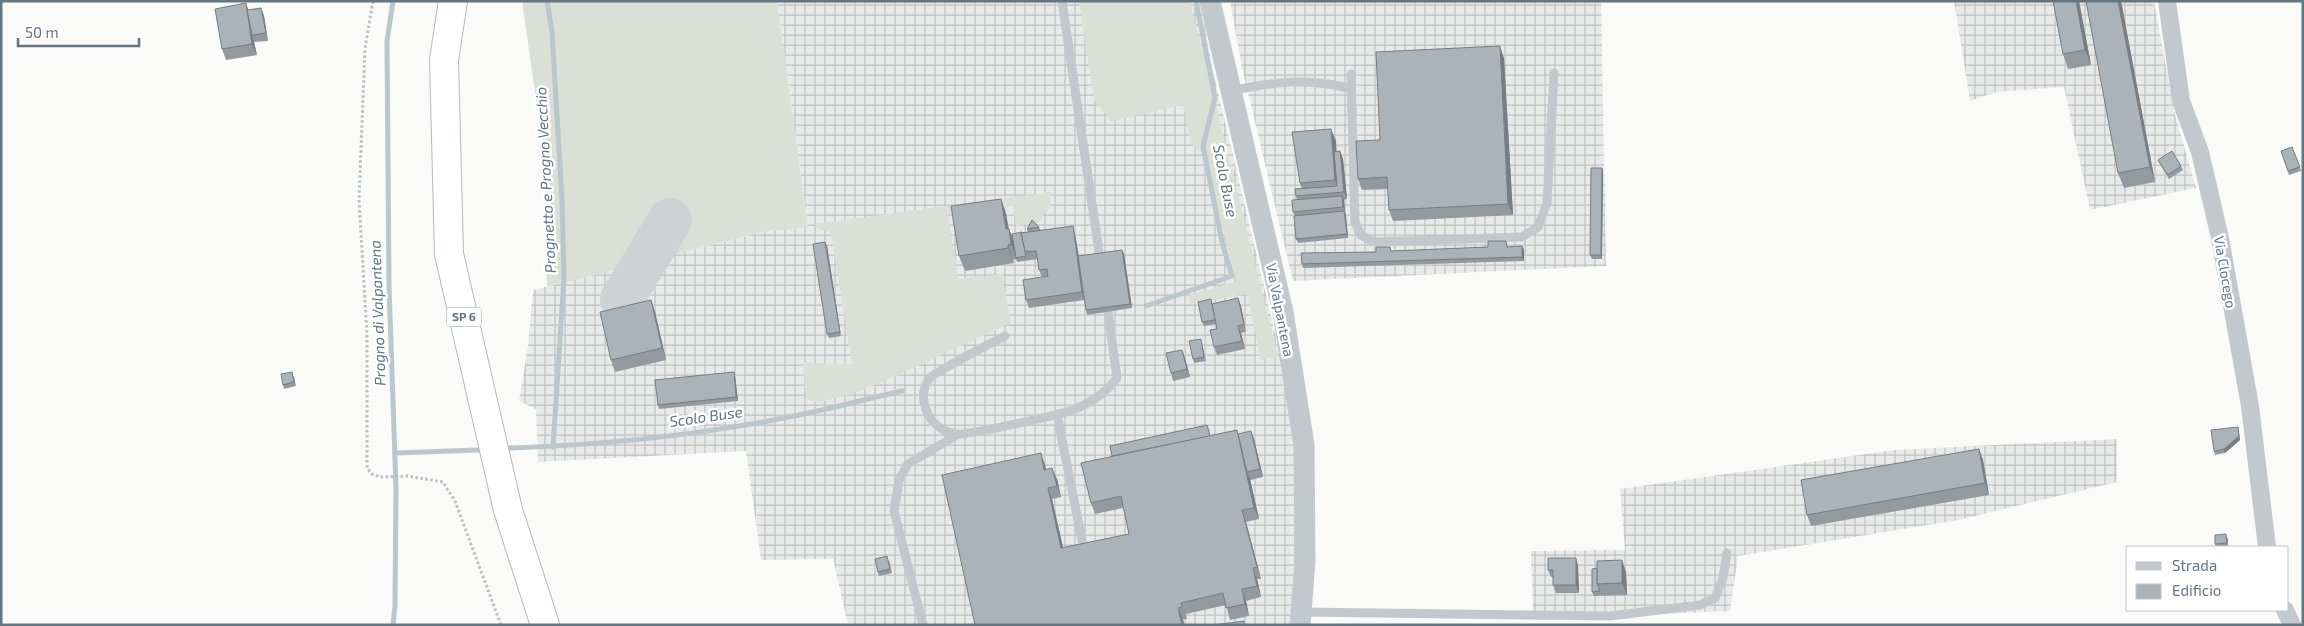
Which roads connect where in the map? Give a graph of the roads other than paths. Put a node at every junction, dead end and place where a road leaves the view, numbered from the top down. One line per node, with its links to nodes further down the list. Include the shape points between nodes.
1 (453, 1): 19 (highway, SP 6, via 444,60 449,254 508,510)
2 (1062, 1): 9 (lane)
3 (1210, 1): 8 (street, Via Valpantena)
4 (2167, 1): 14 (street, Via Clocego, via 2181,101 2200,152 2220,238 2250,406)
5 (1554, 73): 7 (lane, via 1547,203 1538,227 1522,237 1374,242 1362,235 1355,222)
6 (1351, 74): 7 (lane)
7 (1351, 89): 8 (lane, via 1310,82 1259,85)
8 (1230, 91): 18 (street, Via Valpantena, via 1283,312 1304,445 1305,561)
9 (1100, 258)
10 (1108, 312): 12 (lane, via 1117,378 1107,392 1074,410)
11 (1005, 336): 13 (lane, via 929,378 923,393 930,419 940,429)
12 (1057, 414): 13 (lane); 16 (lane)
13 (957, 435): 20 (lane, via 908,464 899,480 894,511)
14 (2267, 546)
15 (1727, 552): 18 (lane, via 1723,578 1715,598 1700,604 1610,616)
16 (1085, 556)
17 (2285, 611): 21 (street)
18 (1300, 618)
19 (545, 625)
20 (923, 625)
21 (2292, 625)

